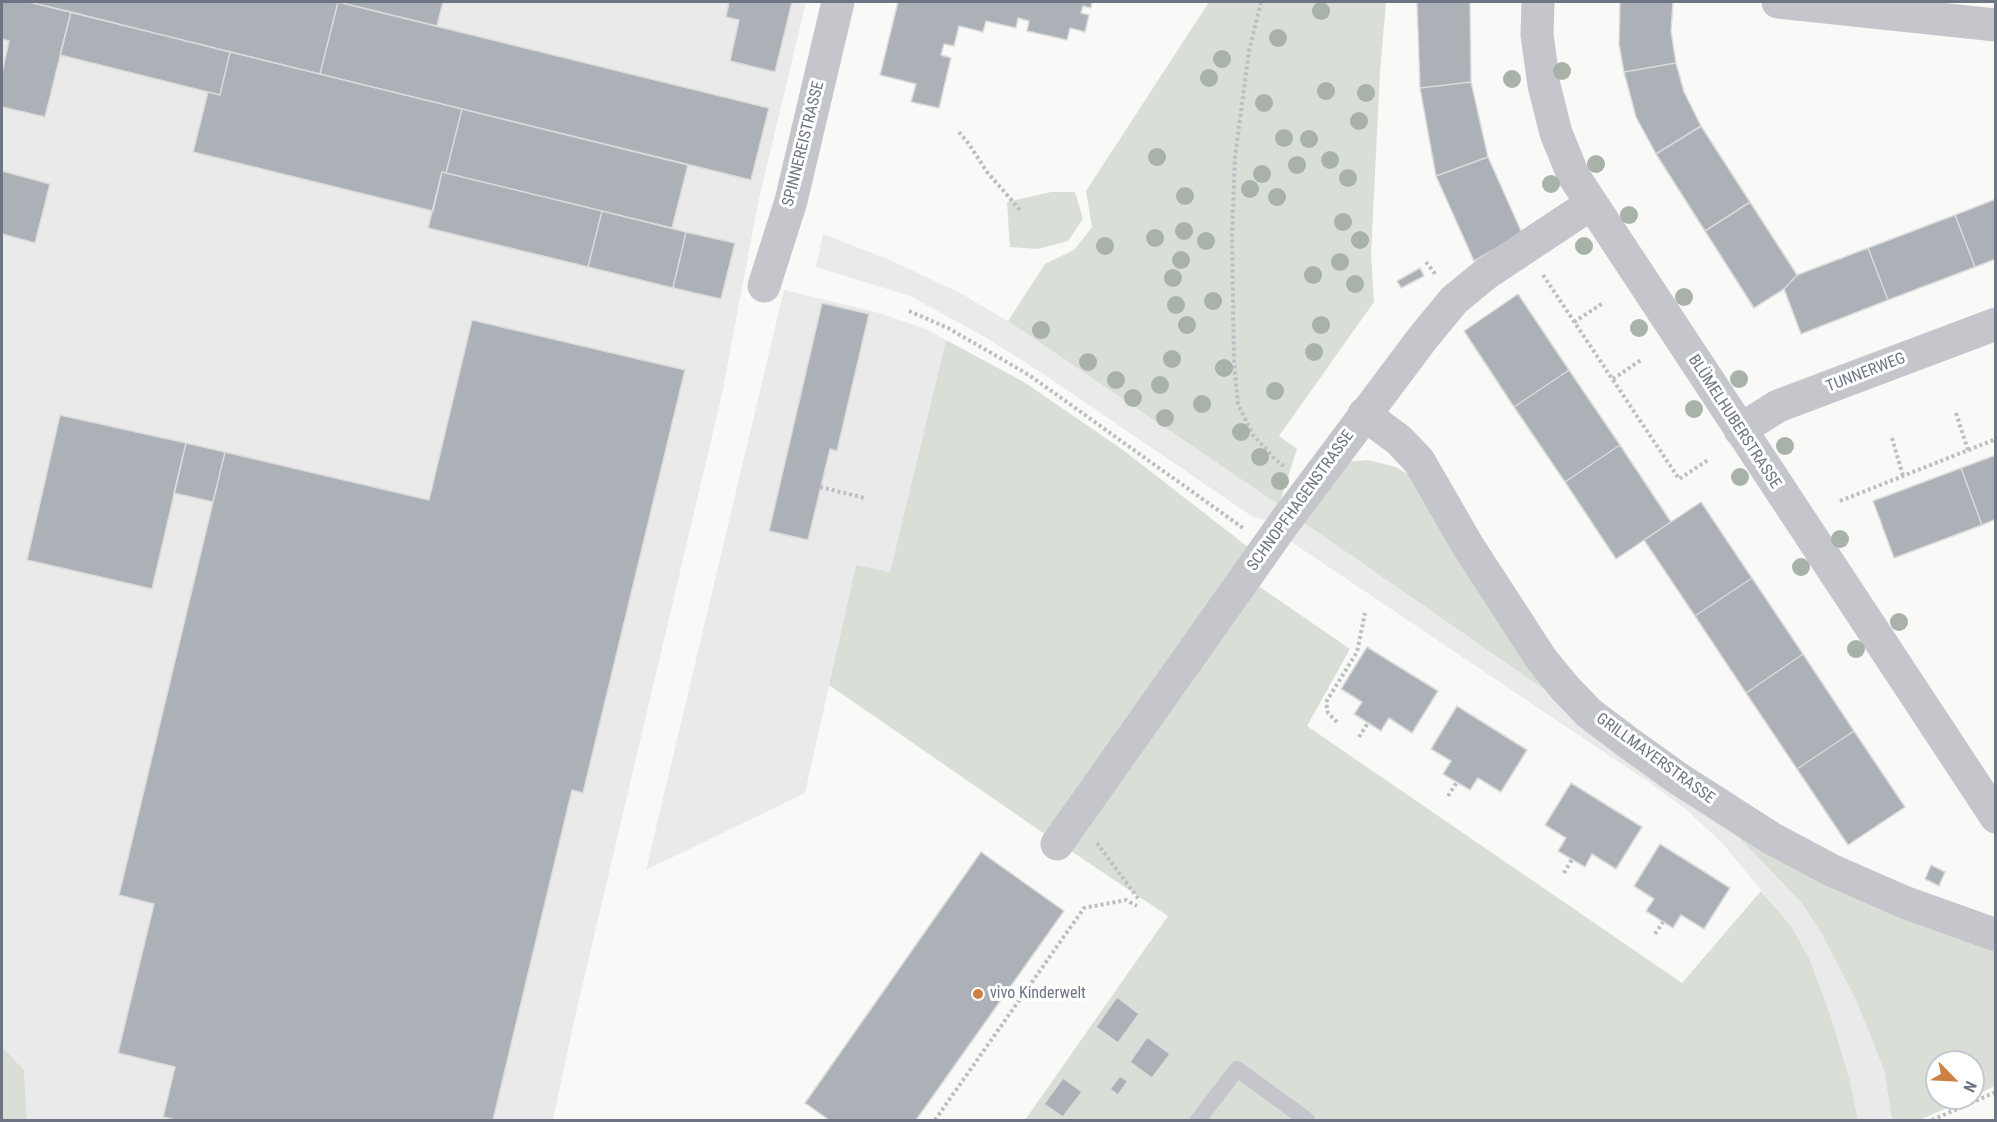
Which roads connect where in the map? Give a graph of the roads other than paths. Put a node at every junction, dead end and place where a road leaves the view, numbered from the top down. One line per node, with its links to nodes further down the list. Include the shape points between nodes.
1 (838, 2): 6 (street, SPINNEREISTRASSE, via 791,201)
2 (1538, 2): 5 (street, BLÜMELHUBERSTRASSE, via 1537,35 1556,133 1573,175)
3 (1778, 2): 4 (street)
4 (1995, 25)
5 (1591, 204): 8 (street, SCHNOPFHAGENSTRASSE, via 1487,273 1454,300); 9 (street, BLÜMELHUBERSTRASSE)
6 (764, 286)
7 (1995, 324): 9 (street, TUNNERWEG, via 1778,406)
8 (1364, 414): 11 (street, SCHNOPFHAGENSTRASSE); 12 (street, GRILLMAYERSTRASSE, via 1419,461 1468,546 1542,660 1590,713 1679,779 1771,838 1905,903)
9 (1740, 430): 10 (street, BLÜMELHUBERSTRASSE)
10 (1995, 817)
11 (1057, 844)
12 (1995, 935)
13 (1198, 1120): 14 (lane, via 1238,1069)
14 (1307, 1120)

